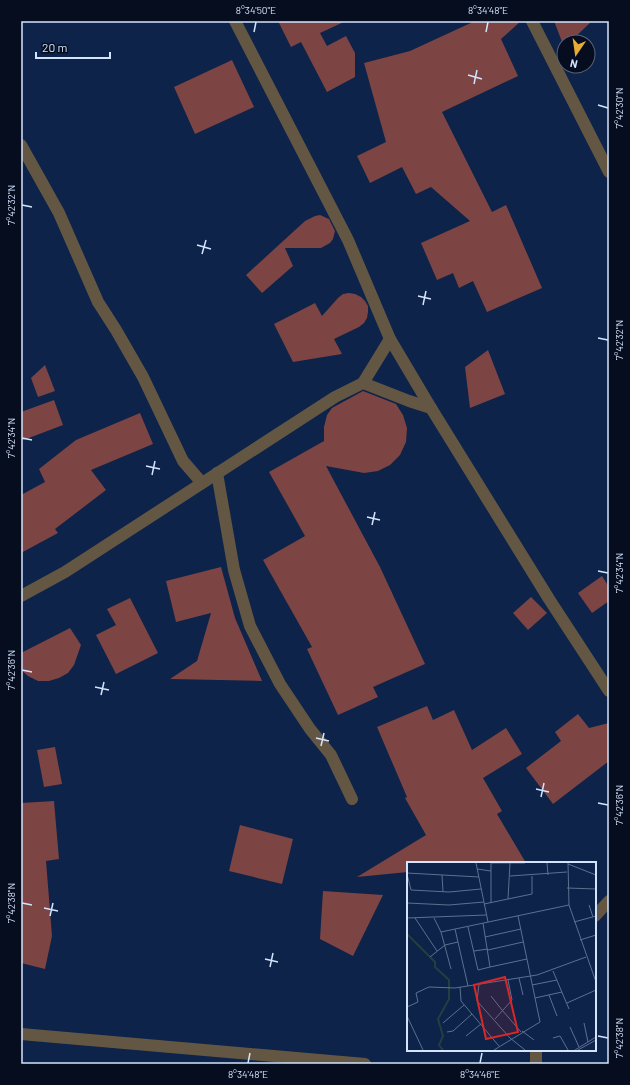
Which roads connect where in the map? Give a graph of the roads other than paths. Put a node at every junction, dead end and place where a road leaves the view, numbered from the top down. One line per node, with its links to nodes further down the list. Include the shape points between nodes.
1 (235, 21): 5 (street, via 348,240)
2 (532, 21): 4 (street)
3 (21, 145): 9 (street, via 59,214 98,302 144,377 183,461)
4 (609, 172)
5 (390, 339): 6 (street); 7 (street)
6 (363, 383): 7 (street); 8 (street, via 335,397)
7 (431, 408): 11 (street)
8 (217, 473): 9 (street); 12 (street, via 234,570 250,626 280,684 330,755)
9 (202, 483): 10 (street, via 64,572)
10 (21, 596)
11 (609, 691)
12 (352, 799)
13 (609, 901): 14 (street)
14 (596, 915)
15 (21, 1034): 17 (street)
16 (536, 1051): 18 (street)
17 (365, 1064)
18 (536, 1064)

